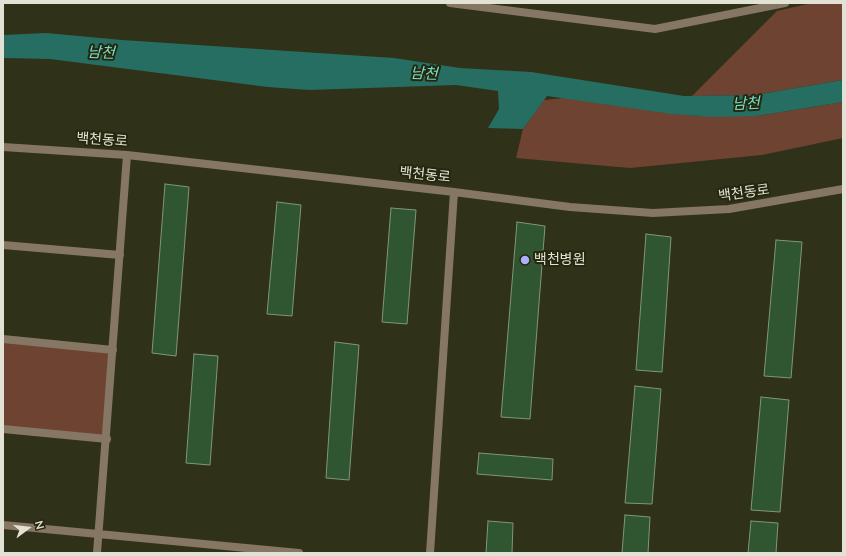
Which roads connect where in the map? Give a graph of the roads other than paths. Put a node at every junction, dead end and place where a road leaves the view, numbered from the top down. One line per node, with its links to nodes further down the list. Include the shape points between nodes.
1 (450, 3): 2 (street, via 655,29)
2 (779, 4)
3 (3, 147): 4 (street, 백천동로)
4 (127, 155): 6 (street, 백천동로); 8 (street)
5 (843, 189): 6 (street, 백천동로, via 729,209 653,214 570,207)
6 (454, 192): 17 (street)
7 (3, 245): 8 (street)
8 (120, 255): 10 (street)
9 (3, 339): 10 (street)
10 (113, 350): 12 (street)
11 (3, 429): 12 (street)
12 (107, 439): 14 (street)
13 (3, 525): 14 (street)
14 (99, 533): 15 (street); 16 (street)
15 (97, 553)
16 (299, 553)
17 (430, 553)

